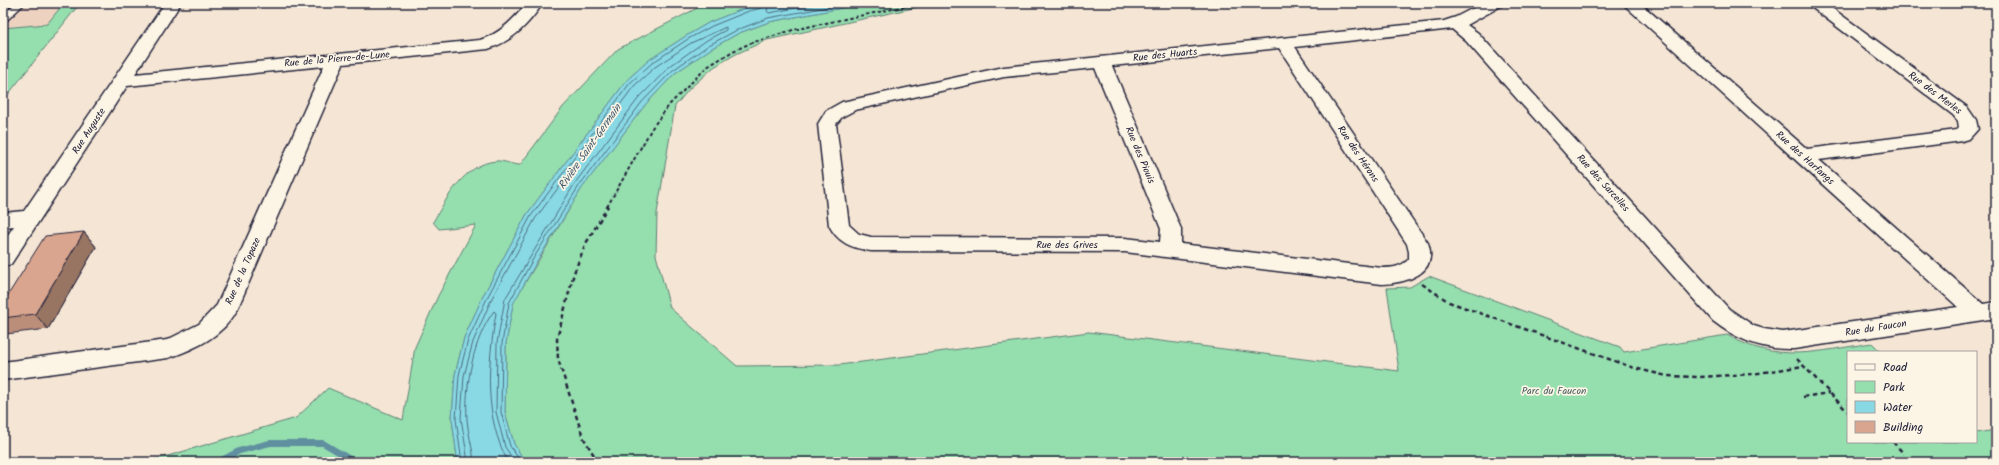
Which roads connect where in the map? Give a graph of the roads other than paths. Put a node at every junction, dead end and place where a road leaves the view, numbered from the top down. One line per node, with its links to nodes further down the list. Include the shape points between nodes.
1 (20, 3): 7 (lane)
2 (173, 3): 12 (street, Rue Auguste)
3 (535, 3): 10 (street, Rue de la Pierre-de-Lune, via 511,32 488,44)
4 (1496, 3): 8 (street, Rue des Huarts)
5 (1630, 3): 14 (street, Rue des Harfangs)
6 (1814, 3): 14 (street, Rue des Merles, via 1960,112 1967,120 1969,129 1962,135)
7 (3, 18)
8 (1455, 23): 9 (street, Rue des Huarts); 21 (street, Rue des Sarcelles, via 1472,37 1722,315 1734,325)
9 (1284, 43): 11 (street, Rue des Huarts); 19 (street, Rue des Hérons, via 1417,243 1421,256)
10 (336, 59): 12 (street, Rue de la Pierre-de-Lune); 22 (street, Rue de la Topaze, via 226,310 216,322 195,338 168,349)
11 (1100, 62): 13 (street, Rue des Huarts, via 994,74 859,104); 17 (street, Rue des Piouis, via 1171,229)
12 (122, 81): 15 (street, Rue Auguste)
13 (835, 113): 17 (street, Rue des Grives, via 828,120 827,130 837,218 841,231 853,240 884,245 1125,245)
14 (1802, 156): 20 (street, Rue des Harfangs)
15 (32, 217): 16 (street); 18 (street, Rue Auguste)
16 (3, 220)
17 (1170, 251): 19 (street, Rue des Grives, via 1382,276 1394,276)
18 (3, 259)
19 (1410, 270)
20 (1987, 311): 21 (street, Rue du Faucon, via 1794,340)
21 (1767, 339)
22 (3, 371)

